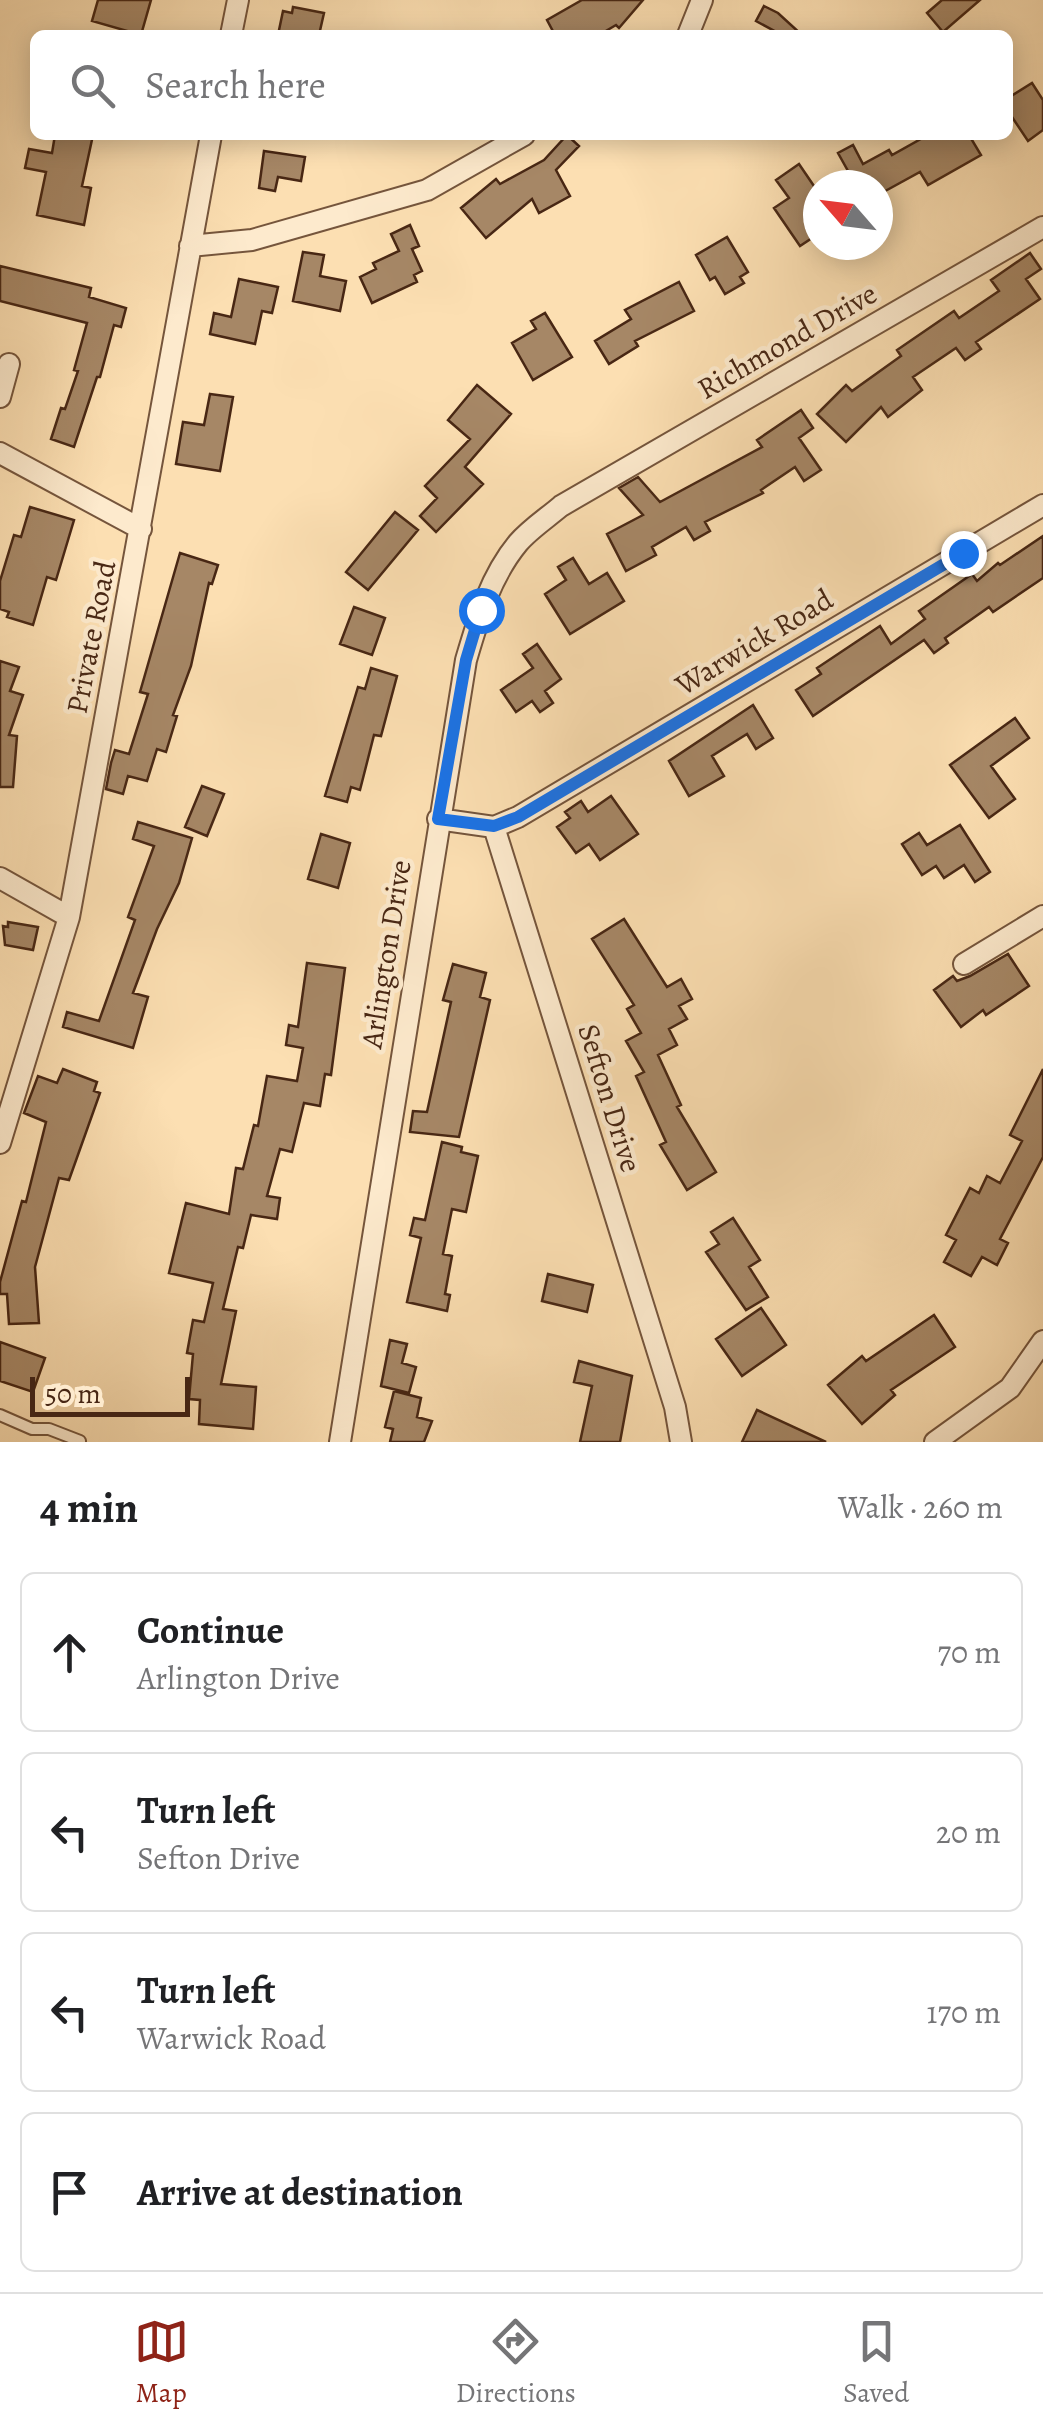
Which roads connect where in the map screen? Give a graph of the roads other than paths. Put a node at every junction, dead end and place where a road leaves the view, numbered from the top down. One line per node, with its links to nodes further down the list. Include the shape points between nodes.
1 (238, 0): 3 (street)
2 (702, 0): 4 (street)
3 (232, 30)
4 (690, 30)
5 (210, 140): 8 (street, Private Road)
6 (515, 140): 8 (street, via 427,190 252,240)
7 (1043, 228): 12 (street, Richmond Drive)
8 (190, 246): 14 (street, Private Road)
9 (8, 364): 10 (street)
10 (0, 397)
11 (0, 453): 14 (street)
12 (561, 506): 15 (street, Arlington Drive, via 520,540 481,610)
13 (1043, 506): 16 (street, Warwick Road)
14 (141, 529): 19 (street, Private Road)
15 (438, 819): 16 (street); 25 (street, Arlington Drive)
16 (494, 826): 26 (street, Sefton Drive)
17 (0, 878): 19 (street)
18 (1043, 916): 20 (street)
19 (69, 917): 21 (street, Private Road)
20 (964, 964)
21 (0, 1143)
22 (1043, 1342): 27 (street, via 1010,1388)
23 (0, 1415): 24 (lane)
24 (80, 1441)
25 (340, 1442)
26 (681, 1442)
27 (936, 1442)

